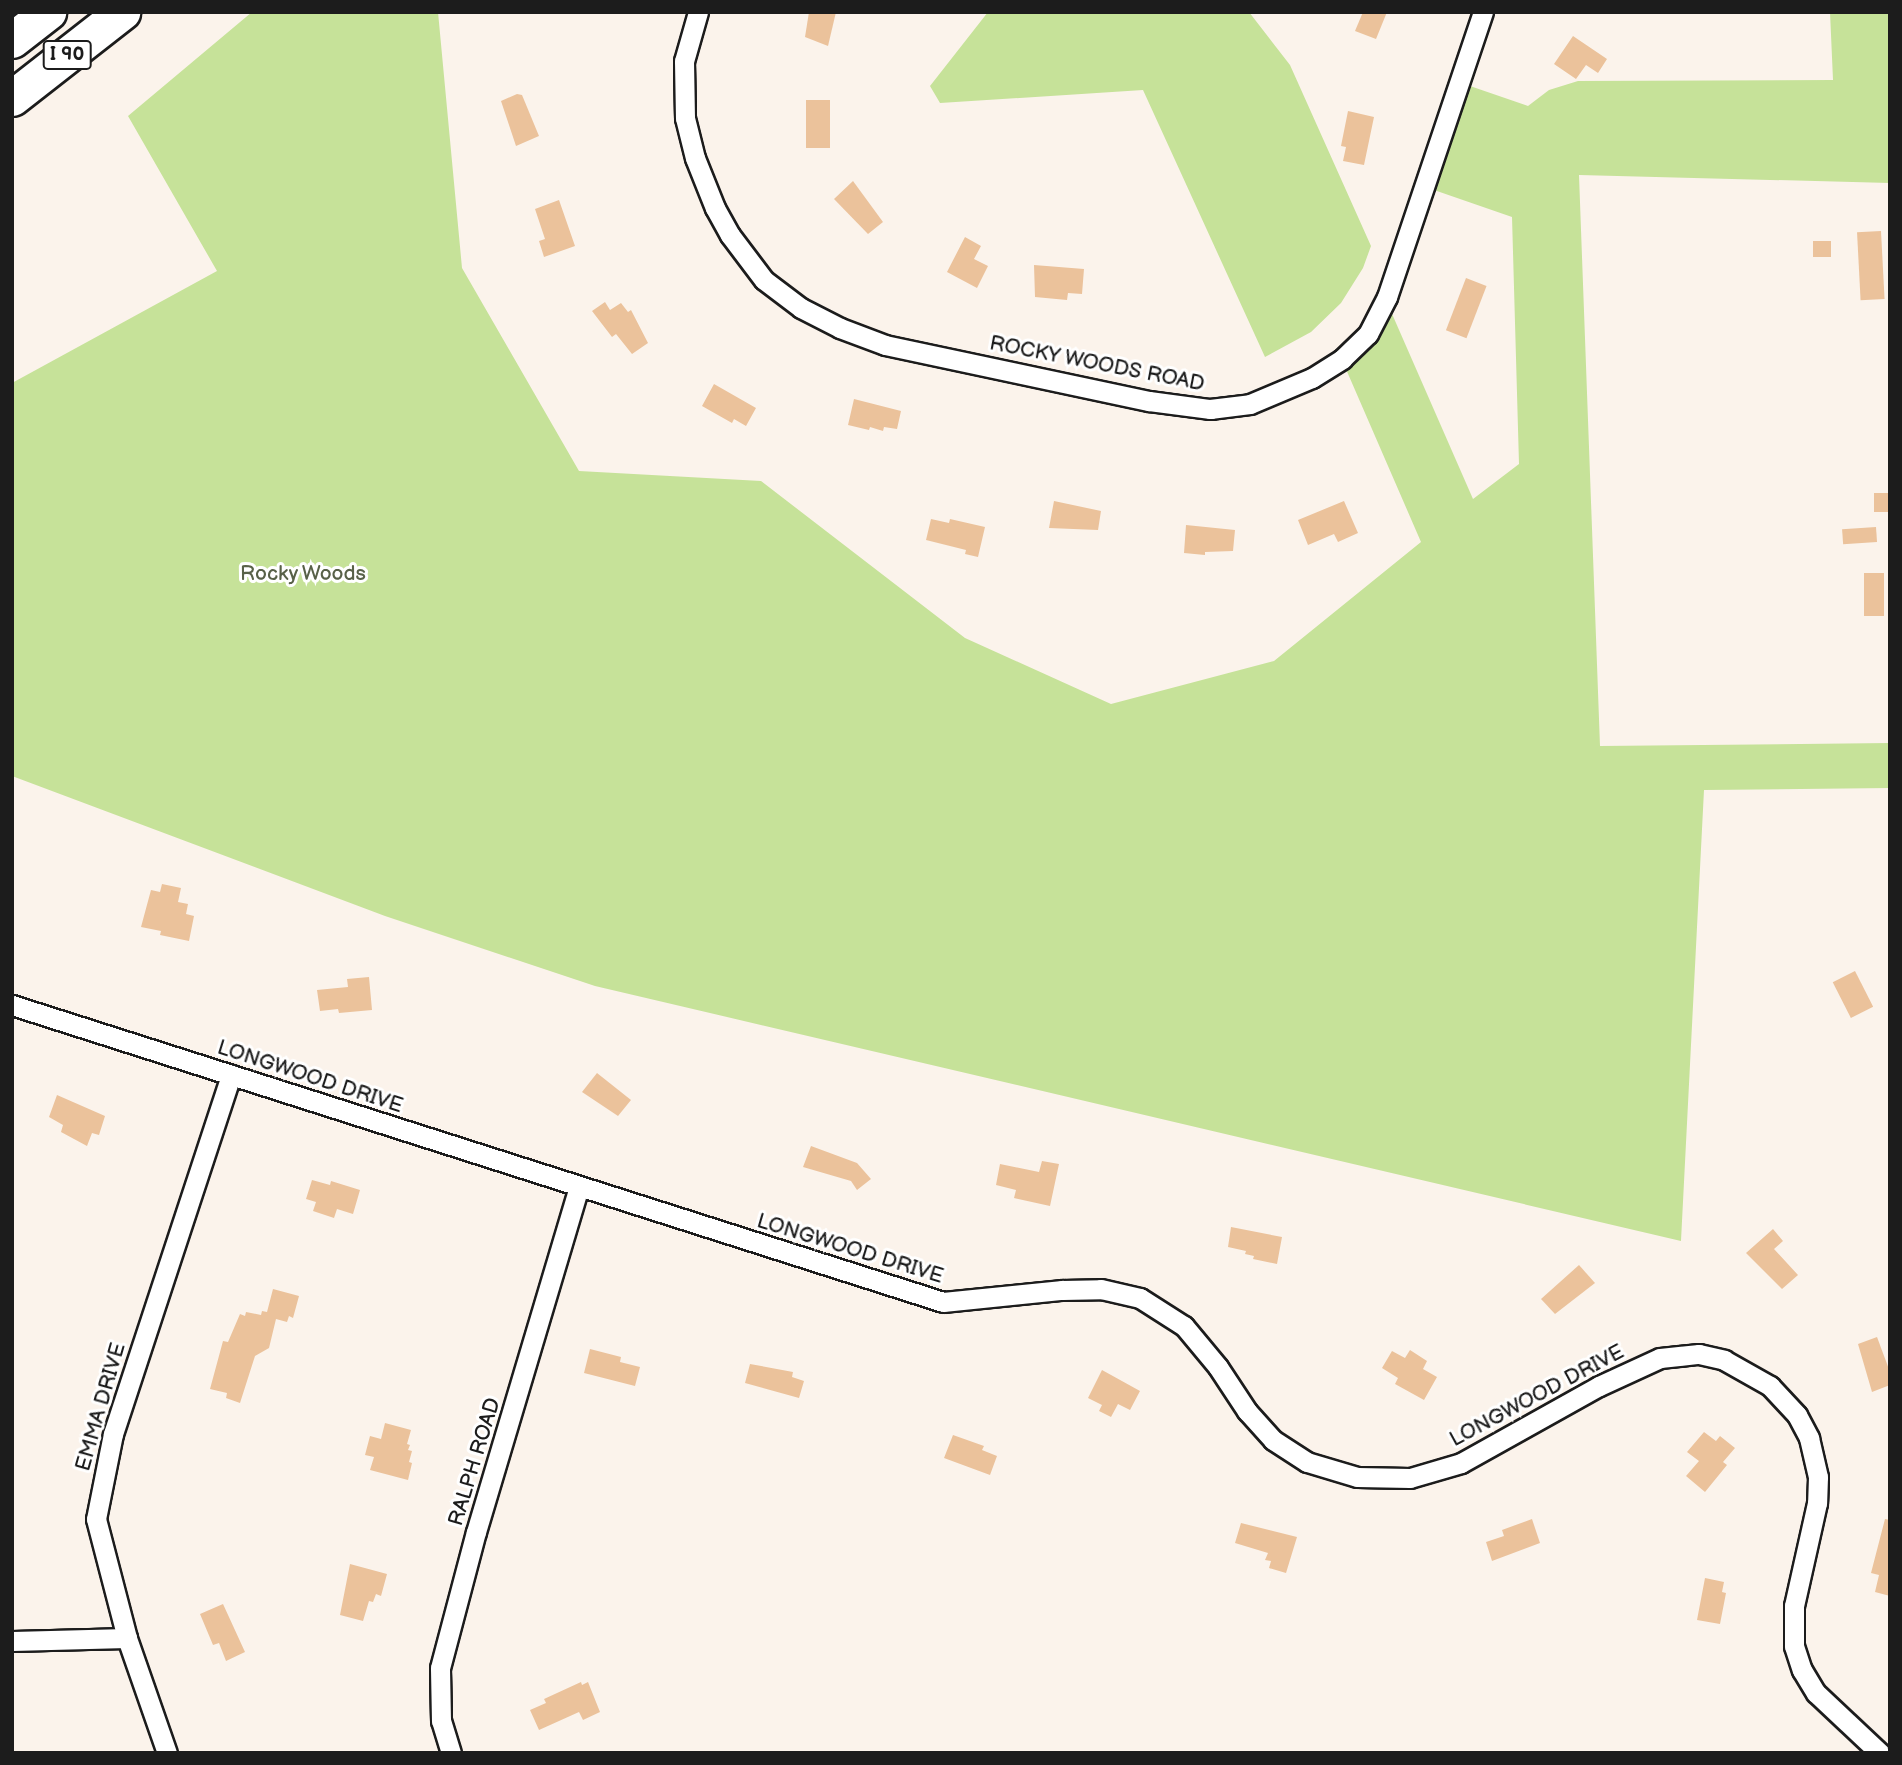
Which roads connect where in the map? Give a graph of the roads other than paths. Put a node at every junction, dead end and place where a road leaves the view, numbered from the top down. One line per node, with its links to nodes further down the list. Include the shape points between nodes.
1 (48, 12): 5 (highway, I 90)
2 (122, 12): 6 (highway, I 90)
3 (698, 12): 4 (street, ROCKY WOODS ROAD, via 684,61 685,118 715,208 764,280 801,308 886,345 1149,401 1210,409 1250,404 1312,378 1342,359 1368,334 1387,297)
4 (1483, 12)
5 (12, 40)
6 (12, 98)
7 (12, 1005): 8 (street, LONGWOOD DRIVE)
8 (231, 1075): 9 (street, LONGWOOD DRIVE); 10 (street, EMMA DRIVE, via 113,1434 96,1519)
9 (579, 1187): 13 (street, RALPH ROAD, via 440,1668 442,1721); 14 (street, LONGWOOD DRIVE, via 943,1302 1075,1290 1114,1291 1140,1298 1184,1326 1273,1440 1307,1462 1357,1477 1410,1478 1461,1463 1660,1358 1699,1354 1724,1360 1770,1386 1797,1415 1809,1438 1818,1477 1817,1503 1794,1606 1794,1646 1816,1693)
10 (127, 1638): 11 (street); 12 (street, EMMA DRIVE)
11 (12, 1641)
12 (167, 1753)
13 (451, 1753)
14 (1880, 1753)

